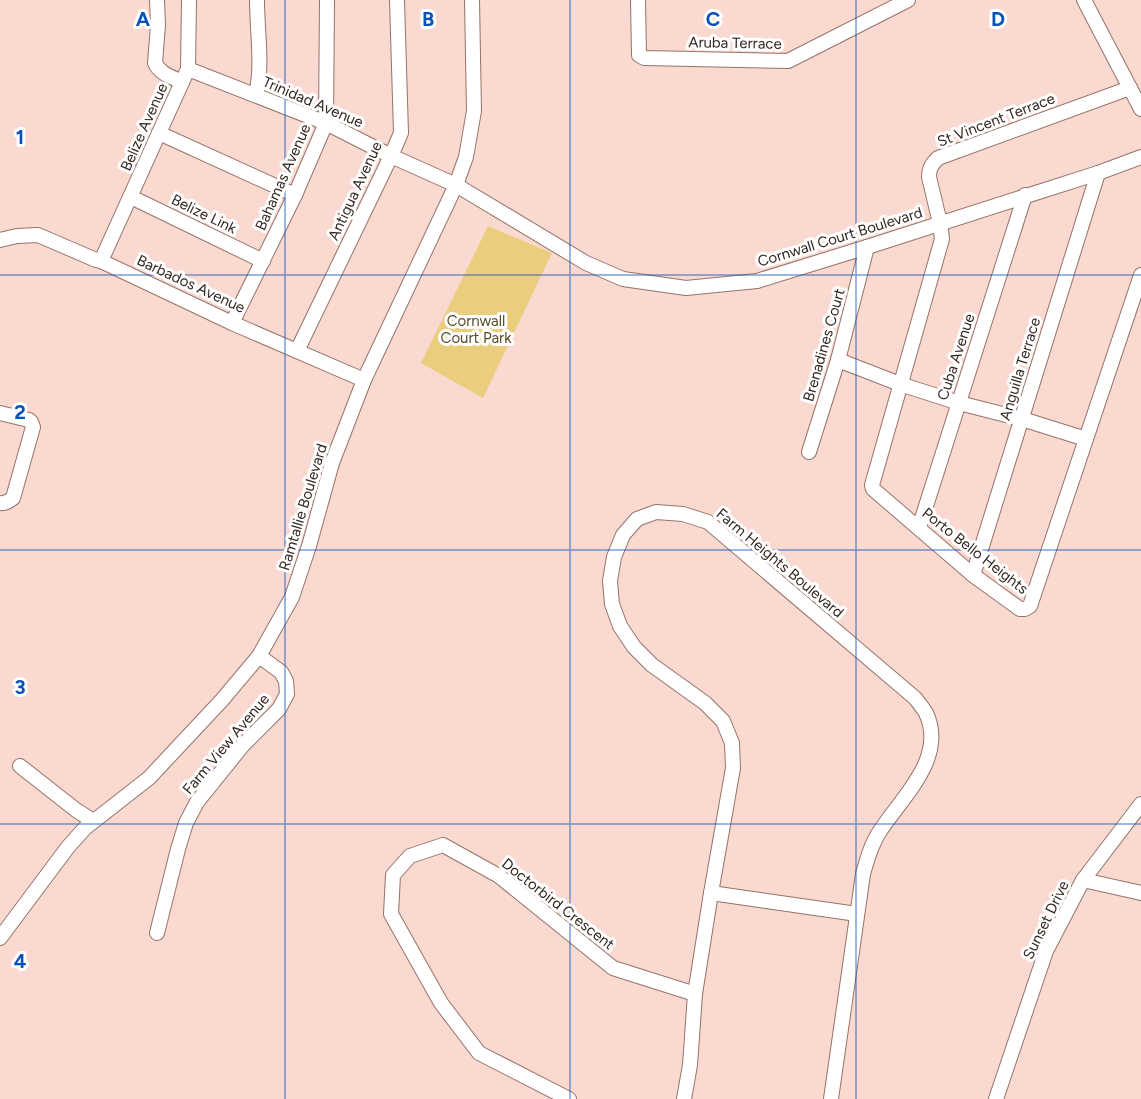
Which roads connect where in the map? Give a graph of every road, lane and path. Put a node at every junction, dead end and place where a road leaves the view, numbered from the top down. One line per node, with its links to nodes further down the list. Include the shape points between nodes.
1 (157, 0): 10 (street, Trinidad Avenue, via 155,63 161,72)
2 (189, 0): 10 (street, Belize Avenue)
3 (257, 0): 12 (street)
4 (327, 0): 14 (street, Bahamas Avenue)
5 (397, 0): 16 (street, Antigua Avenue, via 400,133)
6 (472, 0): 19 (street, Ramtallie Boulevard, via 474,111 466,157)
7 (638, 0): 8 (street, Aruba Terrace, via 639,55 644,58 788,61)
8 (908, 0)
9 (1084, 0): 11 (street)
10 (185, 76): 12 (street, Trinidad Avenue); 15 (street, Belize Avenue)
11 (1130, 88): 13 (street); 23 (street, St Vincent Terrace, via 938,158 928,177)
12 (256, 95): 14 (street, Trinidad Avenue)
13 (1141, 109)
14 (326, 123): 16 (street, Trinidad Avenue); 20 (street, Bahamas Avenue)
15 (159, 134): 20 (street); 22 (street, Belize Avenue)
16 (391, 156): 19 (street, Trinidad Avenue); 30 (street, Antigua Avenue)
17 (1141, 158): 18 (street, Cornwall Court Boulevard)
18 (1098, 173): 21 (street, Cornwall Court Boulevard); 36 (street, Anguilla Terrace)
19 (456, 185): 25 (street, Cornwall Court Boulevard, via 586,263 633,281 686,288 757,281); 32 (street, Ramtallie Boulevard)
20 (295, 195): 27 (street, Bahamas Avenue)
21 (1024, 195): 23 (street, Cornwall Court Boulevard); 34 (street, Cuba Avenue)
22 (131, 197): 26 (street, Belize Avenue); 27 (street, Belize Link)
23 (940, 223): 25 (street, Cornwall Court Boulevard); 33 (street, Porto Bello Heights, via 942,239)
24 (0, 240): 26 (street, Barbados Avenue, via 38,235)
25 (867, 247): 31 (street, Brenadines Court)
26 (101, 261): 29 (street, Barbados Avenue)
27 (263, 261): 29 (street, Bahamas Avenue)
28 (1141, 275): 37 (street, Porto Bello Heights)
29 (232, 323): 30 (street, Barbados Avenue)
30 (297, 351): 32 (street, Barbados Avenue)
31 (838, 360): 33 (street); 38 (street, Brenadines Court)
32 (364, 380): 42 (street, Ramtallie Boulevard, via 332,463 292,597)
33 (900, 384): 34 (street); 40 (street, Porto Bello Heights, via 872,485)
34 (958, 403): 36 (street); 40 (street, Cuba Avenue)
35 (0, 413): 39 (street, via 28,420 33,427 13,498)
36 (1022, 419): 37 (street); 41 (street, Anguilla Terrace)
37 (1086, 439): 41 (street, Porto Bello Heights, via 1030,606 1020,609)
38 (809, 452)
39 (0, 503)
40 (919, 528): 41 (street, Porto Bello Heights)
41 (973, 574)
42 (259, 656): 45 (street, Ramtallie Boulevard, via 149,778); 50 (street, Farm View Avenue, via 281,672 287,694 279,709 243,745 197,802 186,823)
43 (20, 766): 45 (street)
44 (1141, 804): 46 (street, Sunset Drive)
45 (93, 821): 51 (street, Ramtallie Boulevard, via 68,847)
46 (1083, 880): 48 (street); 56 (street, Sunset Drive, via 1046,951)
47 (711, 893): 49 (street); 49 (street, Farm Heights Boulevard, via 733,768 732,743 723,721 705,703 634,647 612,604 610,581 623,535 637,519 656,512 683,514 708,522 915,698 926,713 931,730 926,766 878,834 863,874); 52 (street, Farm Heights Boulevard)
48 (1141, 893)
49 (857, 914): 55 (street, Farm Heights Boulevard)
50 (157, 933)
51 (0, 938)
52 (695, 994): 53 (street, Doctorbird Crescent, via 613,968 499,876 443,845 410,856 393,874 391,914 441,1003 480,1053); 54 (street, Farm Heights Boulevard)
53 (562, 1097)
54 (684, 1099)
55 (831, 1099)
56 (996, 1099)

